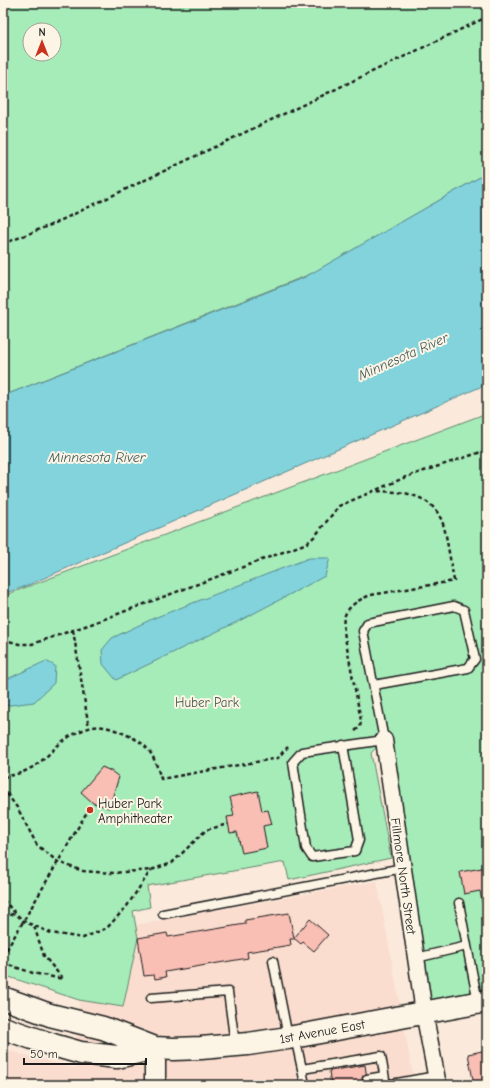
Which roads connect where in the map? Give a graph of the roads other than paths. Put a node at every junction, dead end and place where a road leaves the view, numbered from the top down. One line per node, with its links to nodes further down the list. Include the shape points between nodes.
1 (374, 685): 1 (lane, via 363,631 368,623 454,606 464,610 475,659 468,668); 2 (lane)
2 (384, 740): 3 (lane); 4 (street, Fillmore North Street)
3 (343, 745): 3 (lane, via 302,752 293,762 306,848 312,857 355,851 359,840)
4 (403, 868): 6 (lane); 8 (street, Fillmore North Street)
5 (459, 903): 7 (lane)
6 (163, 914)
7 (466, 946): 8 (lane); 12 (lane)
8 (416, 958): 13 (street, Fillmore North Street)
9 (273, 961): 15 (lane)
10 (3, 998): 17 (main road, 1st Avenue East, via 50,1015 103,1028)
11 (151, 998): 16 (lane, via 228,992)
12 (482, 1002): 13 (main road, 1st Avenue East)
13 (424, 1012): 15 (main road, 1st Avenue East); 20 (street, Fillmore North Street)
14 (3, 1028): 17 (main road, 1st Avenue East, via 53,1045 117,1057)
15 (291, 1037): 16 (main road, 1st Avenue East); 18 (lane)
16 (235, 1045): 17 (main road, 1st Avenue East)
17 (155, 1048): 22 (street)
18 (302, 1069): 21 (lane, via 381,1056); 23 (lane)
19 (367, 1079): 21 (lane)
20 (437, 1081): 21 (lane)
21 (386, 1082)
22 (155, 1085)
23 (305, 1085)

